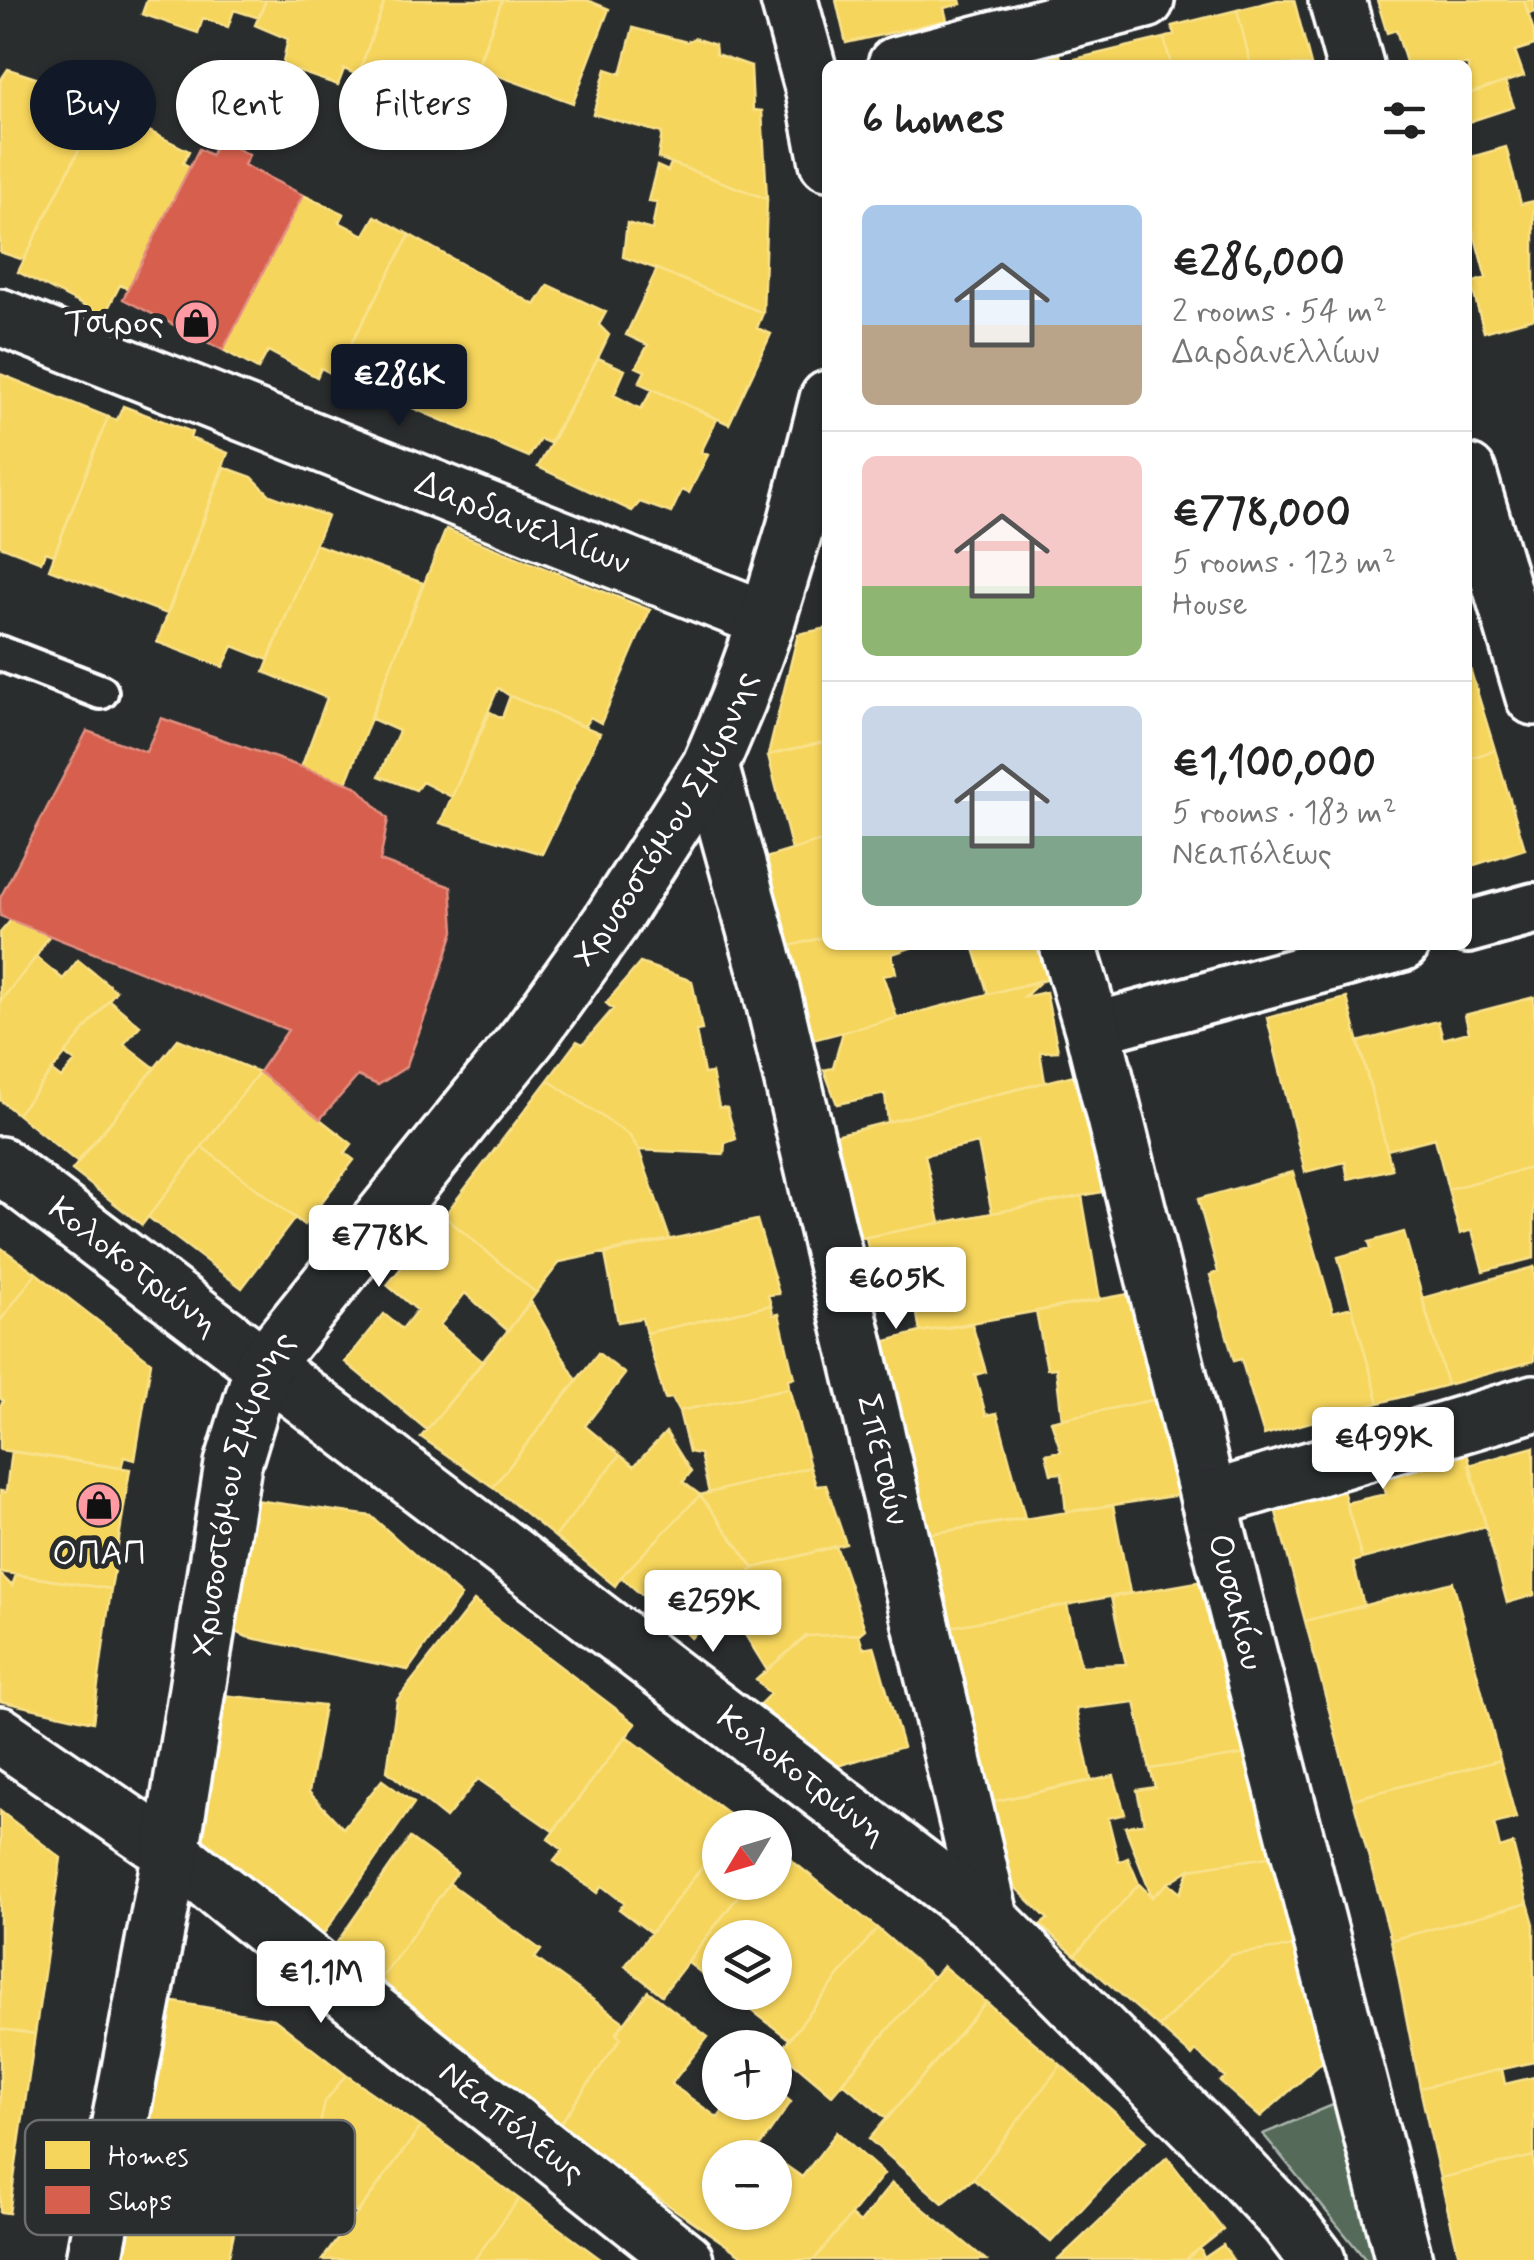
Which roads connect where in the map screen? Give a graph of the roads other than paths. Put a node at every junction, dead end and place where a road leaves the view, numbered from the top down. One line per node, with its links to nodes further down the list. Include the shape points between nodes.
1 (1146, 0): 4 (street)
2 (1337, 0): 5 (street)
3 (782, 3): 6 (street)
4 (915, 60)
5 (1353, 60)
6 (820, 85)
7 (0, 317): 10 (street, Δαρδανελλίων)
8 (822, 423): 10 (street, Χρυσοστόμου Σμύρνης)
9 (1472, 487): 13 (street)
10 (766, 620): 14 (street, Χρυσοστόμου Σμύρνης)
11 (0, 653): 12 (lane)
12 (101, 692)
13 (1534, 697)
14 (710, 766): 21 (street, Χρυσοστόμου Σμύρνης, via 529,1036); 26 (street, Σπετσών, via 770,980)
15 (1534, 909): 16 (street)
16 (1472, 926)
17 (1069, 950): 19 (street, Ουσακίου)
18 (1385, 950): 19 (street)
19 (1093, 1030): 23 (street, Ουσακίου)
20 (0, 1165): 21 (street, Κολοκοτρώνη)
21 (263, 1366): 25 (street, Χρυσοστόμου Σμύρνης, via 233,1464); 26 (street, Κολοκοτρώνη)
22 (1534, 1403): 23 (street)
23 (1210, 1500): 32 (street, Ουσακίου)
24 (0, 1734): 25 (street, Νεαπόλεως)
25 (170, 1852): 27 (street, Χρυσοστόμου Σμύρνης); 30 (street, Νεαπόλεως)
26 (992, 1920): 31 (street, Κολοκοτρώνη, via 1264,2196)
27 (120, 2120)
28 (99, 2235): 29 (street, Χρυσοστόμου Σμύρνης)
29 (94, 2260)
30 (685, 2260)
31 (1317, 2260)
32 (1404, 2260)

